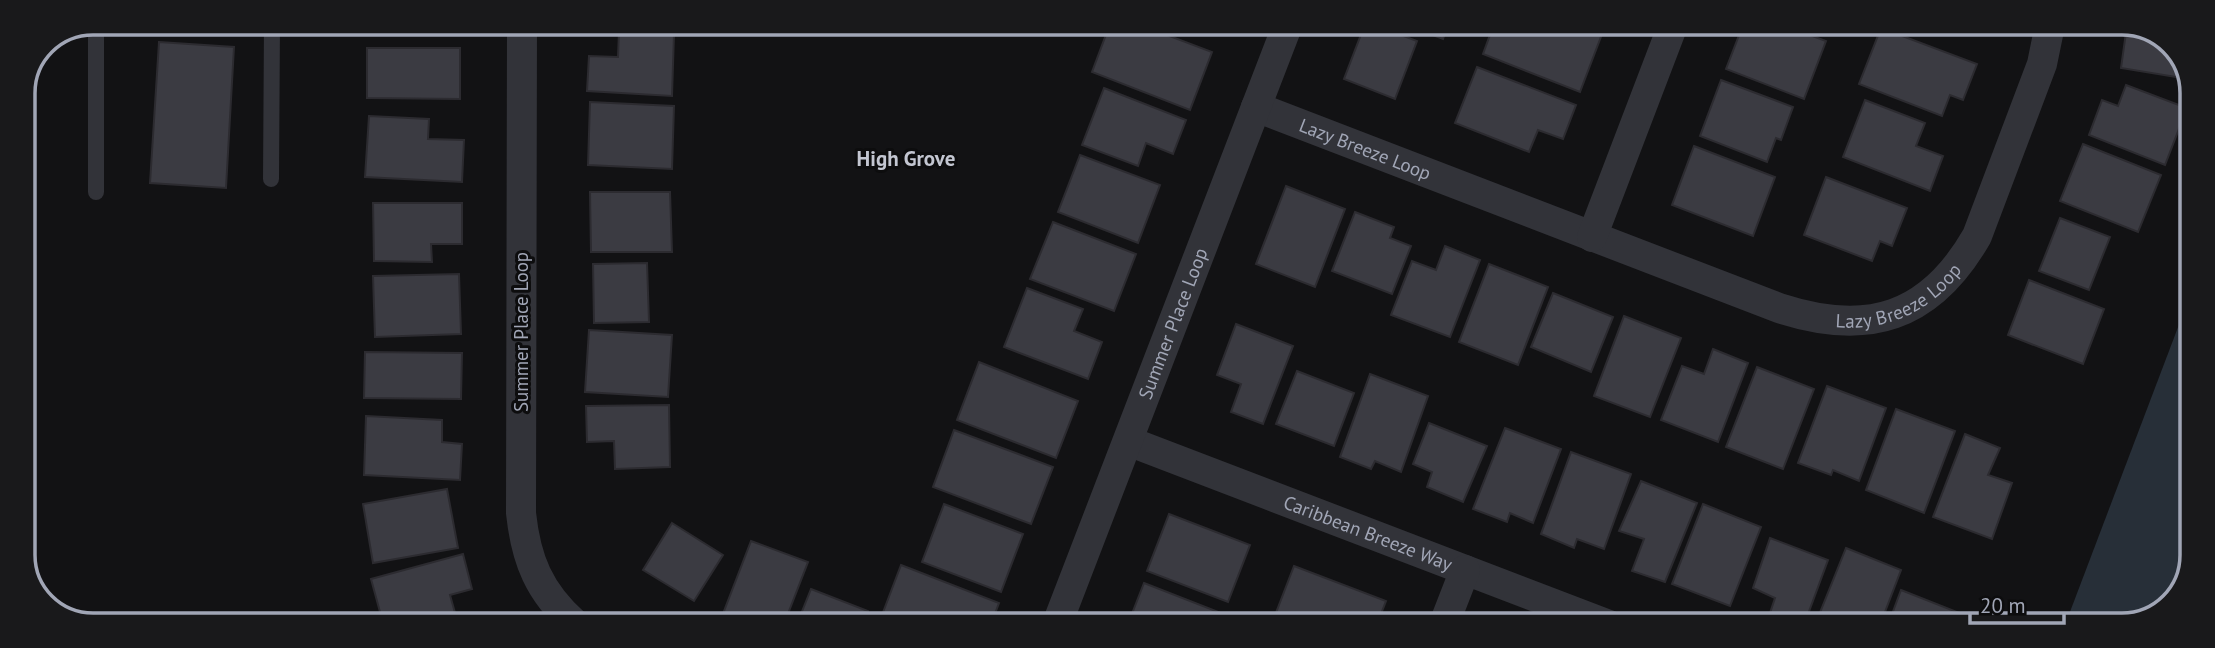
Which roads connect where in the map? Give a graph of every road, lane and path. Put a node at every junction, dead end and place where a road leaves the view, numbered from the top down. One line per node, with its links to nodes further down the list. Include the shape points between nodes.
1 (96, 35): 9 (lane)
2 (272, 35): 8 (lane)
3 (522, 35): 13 (street, Summer Place Loop, via 521,513 532,567)
4 (1284, 35): 7 (street, Summer Place Loop)
5 (1669, 35): 10 (street)
6 (2048, 35): 10 (street, Lazy Breeze Loop, via 2042,64 1977,236 1946,281 1894,314 1837,322 1808,317)
7 (1256, 107): 10 (street, Lazy Breeze Loop); 11 (street, Summer Place Loop)
8 (271, 179)
9 (96, 192)
10 (1592, 237)
11 (1128, 441): 12 (street, Caribbean Breeze Way); 14 (street, Summer Place Loop)
12 (1465, 570): 15 (street); 16 (street, Caribbean Breeze Way)
13 (563, 613)
14 (1061, 613)
15 (1448, 613)
16 (1578, 613)

